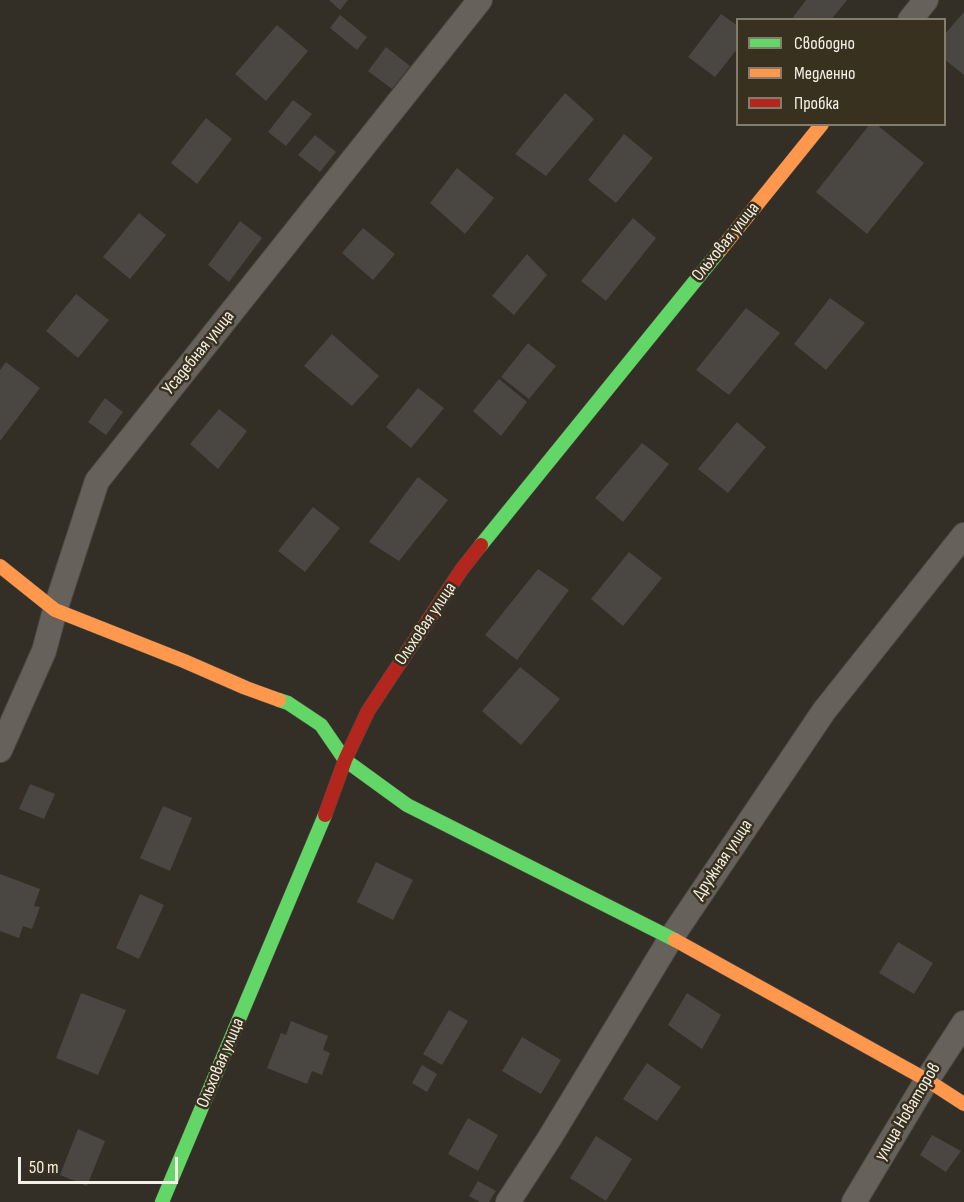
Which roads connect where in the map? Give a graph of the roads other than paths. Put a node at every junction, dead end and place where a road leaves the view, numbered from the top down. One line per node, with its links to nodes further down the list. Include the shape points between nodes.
1 (480, 0): 7 (street, Усадебная улица, via 97,481)
2 (926, 0): 3 (street)
3 (912, 18)
4 (820, 126): 9 (street, Ольховая улица, via 462,569 368,711)
5 (964, 535): 10 (street, Дружная улица, via 824,711)
6 (0, 566): 7 (street)
7 (55, 610): 8 (street, Усадебная улица, via 44,651); 9 (street, via 288,703 321,725)
8 (0, 750)
9 (345, 760): 10 (street, via 407,805); 14 (street, Ольховая улица)
10 (671, 938): 12 (street); 15 (street, Дружная улица)
11 (964, 1023): 12 (street, улица Новаторов)
12 (927, 1080): 13 (street); 16 (street, улица Новаторов)
13 (964, 1104)
14 (162, 1202)
15 (508, 1202)
16 (854, 1202)

